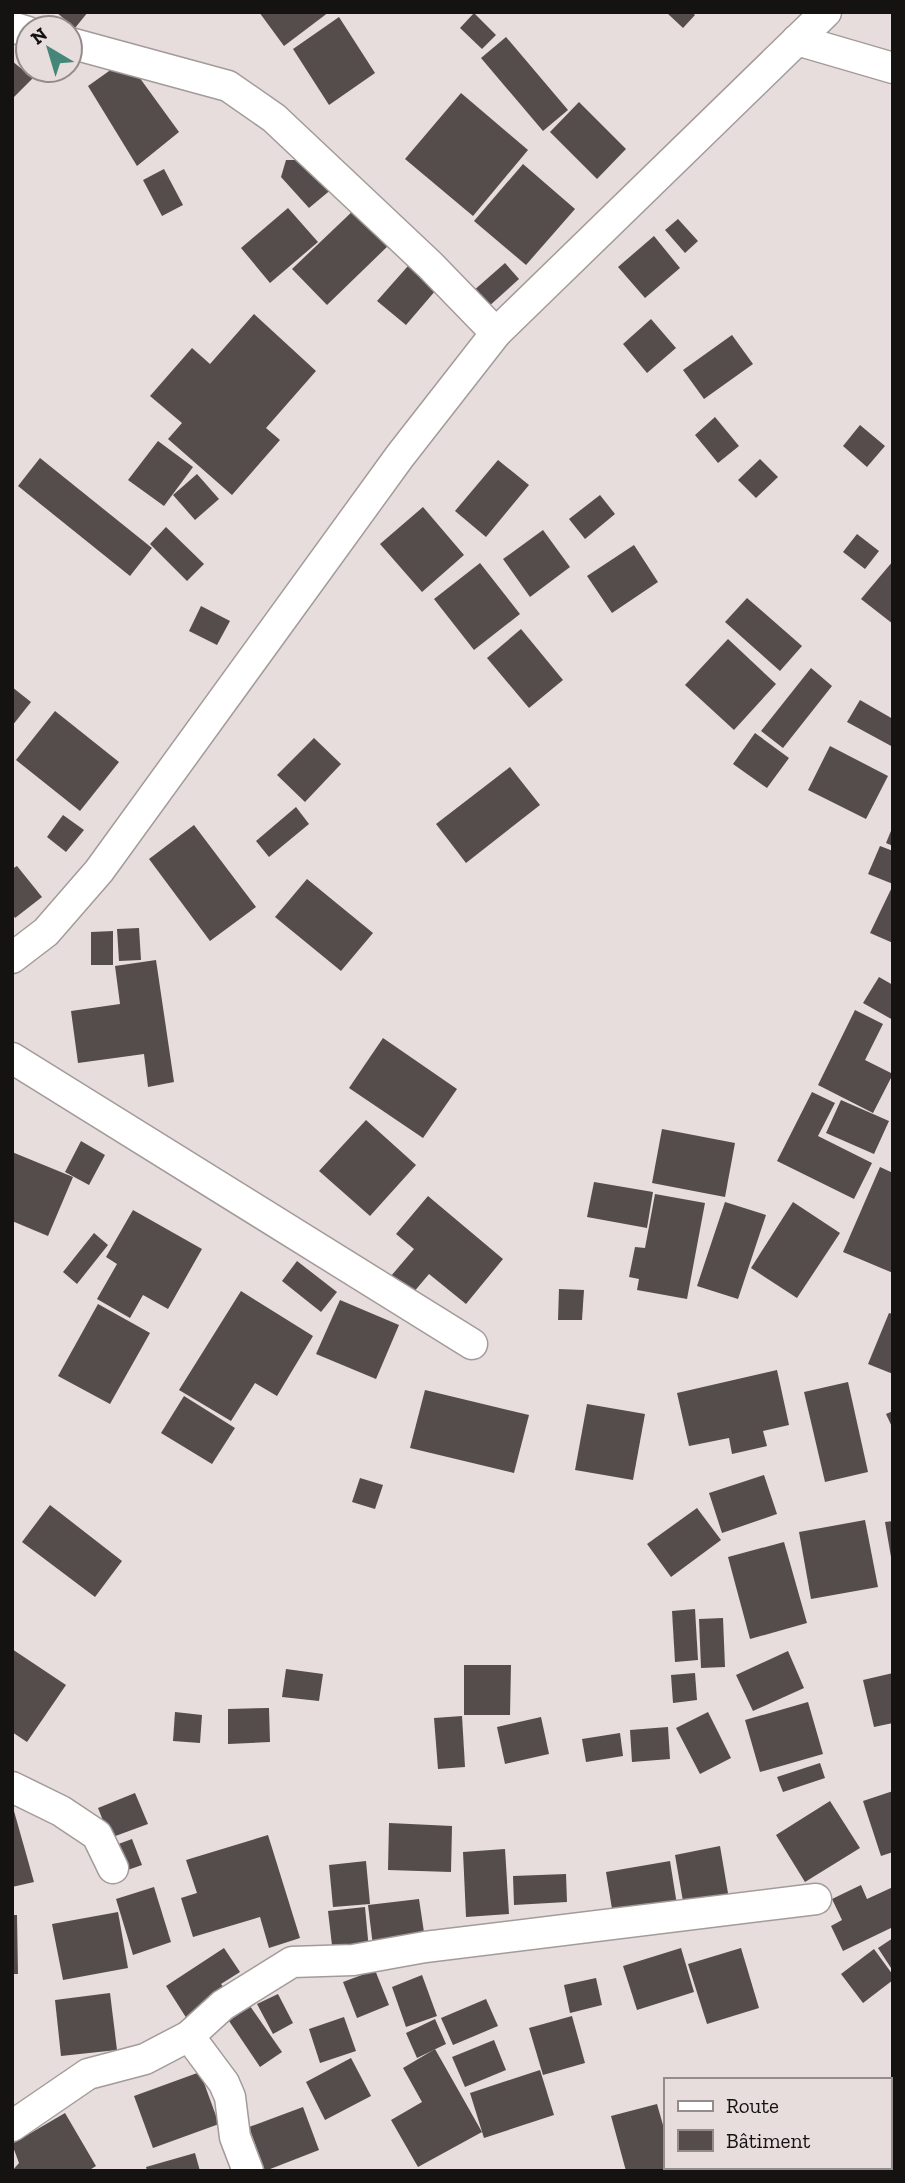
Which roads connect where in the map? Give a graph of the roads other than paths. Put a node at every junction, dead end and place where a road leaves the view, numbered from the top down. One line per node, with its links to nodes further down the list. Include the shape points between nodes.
1 (826, 12): 2 (street)
2 (797, 40): 4 (street); 5 (street)
3 (84, 47): 5 (street, via 202,77 247,96 430,265)
4 (893, 68)
5 (496, 333): 6 (street, via 400,456 99,871 46,932)
6 (12, 958)
7 (12, 1058): 8 (street)
8 (472, 1343)
9 (12, 1787): 10 (street, via 97,1835)
10 (113, 1868)
11 (816, 1899): 12 (street, via 353,1960 292,1962 223,2006)
12 (189, 2036): 13 (street, via 145,2059 88,2074); 14 (street, via 224,2083 235,2137)
13 (12, 2126)
14 (248, 2171)

